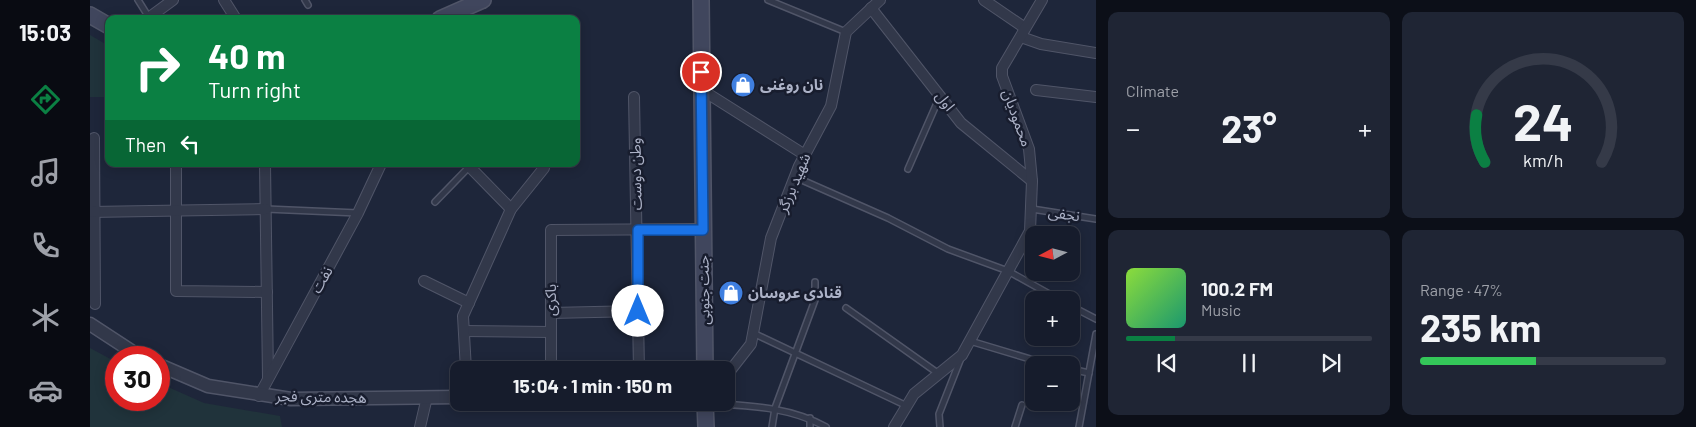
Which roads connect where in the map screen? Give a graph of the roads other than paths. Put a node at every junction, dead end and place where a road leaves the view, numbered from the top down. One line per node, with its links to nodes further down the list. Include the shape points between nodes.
1 (138, 0): 12 (lane)
2 (173, 0): 13 (street)
3 (224, 0): 14 (street)
4 (483, 0): 15 (main road)
5 (701, 0): 20 (main road, جنت جنوبی)
6 (768, 0): 17 (lane)
7 (880, 0): 10 (street)
8 (984, 0): 18 (street)
9 (1042, 0): 18 (street, محمودیان)
10 (872, 8): 17 (street); 22 (street, اول)
11 (90, 15): 16 (main road)
12 (147, 15)
13 (151, 15)
14 (233, 15)
15 (449, 15)
16 (105, 24)
17 (846, 32): 26 (street, شهید برزگر, via 832,106)
18 (1023, 33): 19 (street, via 1041,44); 35 (street, محمودیان, via 1002,68 1002,76 1030,149)
19 (1096, 53)
20 (702, 90): 26 (street); 45 (main road, جنت جنوبی)
21 (1036, 90): 24 (street)
22 (940, 96): 33 (lane); 35 (street, اول, via 961,123)
23 (634, 97): 44 (street, وطن دوست)
24 (1096, 97)
25 (94, 138): 41 (street)
26 (805, 154): 34 (street, شهید برزگر)
27 (176, 167): 40 (street)
28 (265, 167): 37 (street)
29 (380, 167): 42 (street, نفت)
30 (466, 167): 36 (lane)
31 (470, 167): 38 (street)
32 (544, 168): 38 (street)
33 (908, 169)
34 (795, 176): 46 (lane, via 948,249); 61 (street, شهید برزگر, via 771,238)
35 (1032, 181): 39 (street, محمودیان)
36 (435, 202)
37 (266, 209): 40 (street); 42 (lane); 50 (street)
38 (511, 209): 51 (street)
39 (1032, 209): 43 (lane, نجفی); 46 (street, محمودیان, via 1030,231)
40 (176, 210): 41 (street); 50 (street, via 176,291)
41 (92, 212): 52 (street)
42 (358, 213): 77 (street, نفت)
43 (1096, 219)
44 (638, 230): 45 (street); 54 (street, وطن دوست); 56 (street, باکری, via 551,230)
45 (703, 230): 71 (main road, جنت جنوبی)
46 (1008, 271): 49 (lane); 63 (street, محمودیان)
47 (424, 281): 51 (street)
48 (815, 282): 65 (lane, via 815,300)
49 (1044, 291)
50 (267, 292): 77 (street)
51 (469, 303): 59 (street, via 463,316)
52 (95, 304)
53 (846, 308): 76 (lane)
54 (638, 311): 56 (street); 70 (street, وطن دوست)
55 (1080, 311): 57 (lane)
56 (551, 313): 60 (street, باکری)
57 (1096, 319)
58 (90, 324): 64 (street)
59 (464, 331): 60 (street); 68 (street)
60 (551, 332): 69 (street, باکری)
61 (753, 333): 65 (lane); 72 (street, شهید برزگر, via 751,344)
62 (1096, 334): 75 (lane)
63 (970, 341): 66 (street, محمودیان); 67 (lane)
64 (124, 346)
65 (795, 353): 83 (lane); 84 (lane)
66 (962, 355): 76 (street, محمودیان); 93 (lane, via 939,414)
67 (1025, 358)
68 (466, 361)
69 (551, 361)
70 (639, 361)
71 (705, 361)
72 (735, 364)
73 (170, 370): 78 (street, هجده متری فجر, via 208,386)
74 (1080, 371): 75 (lane)
75 (1089, 373): 95 (lane)
76 (939, 374): 83 (street, محمودیان, via 914,394)
77 (268, 379): 78 (street, نفت)
78 (259, 396): 79 (street, هجده متری فجر, via 291,399)
79 (427, 397): 80 (street, هجده متری فجر); 87 (street)
80 (450, 397)
81 (735, 405): 84 (lane)
82 (1022, 405): 94 (lane)
83 (907, 406): 92 (street, محمودیان)
84 (774, 408): 86 (lane); 89 (lane)
85 (705, 411): 88 (main road)
86 (810, 418): 90 (lane); 91 (lane)
87 (420, 427)
88 (706, 427)
89 (772, 427)
90 (810, 427)
91 (826, 427)
92 (894, 427)
93 (940, 427)
94 (1015, 427)
95 (1079, 427)

